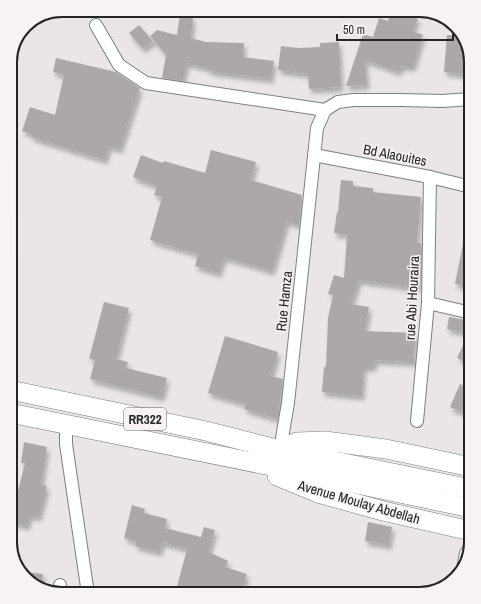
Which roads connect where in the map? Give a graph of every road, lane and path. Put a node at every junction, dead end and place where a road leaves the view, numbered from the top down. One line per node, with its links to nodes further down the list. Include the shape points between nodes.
1 (96, 25): 3 (street, via 120,65 146,83)
2 (464, 99): 3 (street, via 353,100 338,102)
3 (325, 110): 4 (street, Rue Hamza, via 317,128)
4 (314, 155): 5 (street, Bd Alaouites); 13 (street, Rue Hamza, via 288,403)
5 (430, 177): 6 (street, Bd Alaouites); 7 (street, rue Abi Houraira)
6 (464, 185)
7 (428, 303): 8 (street); 11 (street, rue Abi Houraira)
8 (464, 311)
9 (17, 391): 13 (main road, RR322, via 206,431)
10 (17, 414): 12 (main road, Avenue Moulay Abdellah / RR322)
11 (417, 421)
12 (66, 424): 14 (main road, Avenue Moulay Abdellah / RR322); 19 (street, via 66,444)
13 (280, 450): 15 (main road, via 297,442 325,441 386,449); 16 (main road, RR322)
14 (251, 462): 17 (main road, Avenue Moulay Abdellah / RR322); 18 (main road, Avenue Moulay Abdellah / RR322, via 280,478 318,493)
15 (464, 466)
16 (464, 488)
17 (464, 507)
18 (464, 529)
19 (87, 587)

